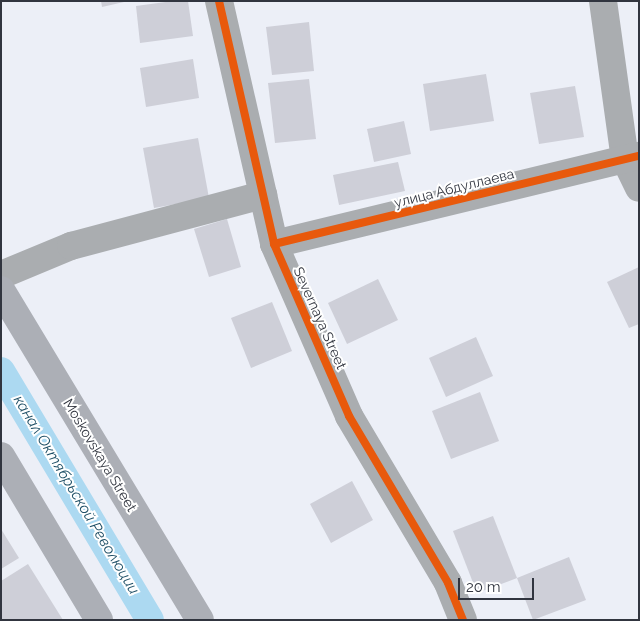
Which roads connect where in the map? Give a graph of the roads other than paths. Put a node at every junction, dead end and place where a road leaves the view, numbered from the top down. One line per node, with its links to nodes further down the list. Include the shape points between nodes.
1 (219, 1): 5 (street, Severnaya Street)
2 (603, 1): 3 (street)
3 (632, 158): 4 (street); 6 (street, улица Абдуллаева)
4 (639, 188)
5 (263, 195): 6 (street, Severnaya Street); 7 (street, via 71,246)
6 (274, 244): 12 (street, Severnaya Street, via 349,416 448,583)
7 (1, 275)
8 (1, 290): 11 (main road, Moskovskaya Street)
9 (1, 456): 10 (main road)
10 (99, 620)
11 (200, 620)
12 (463, 620)

